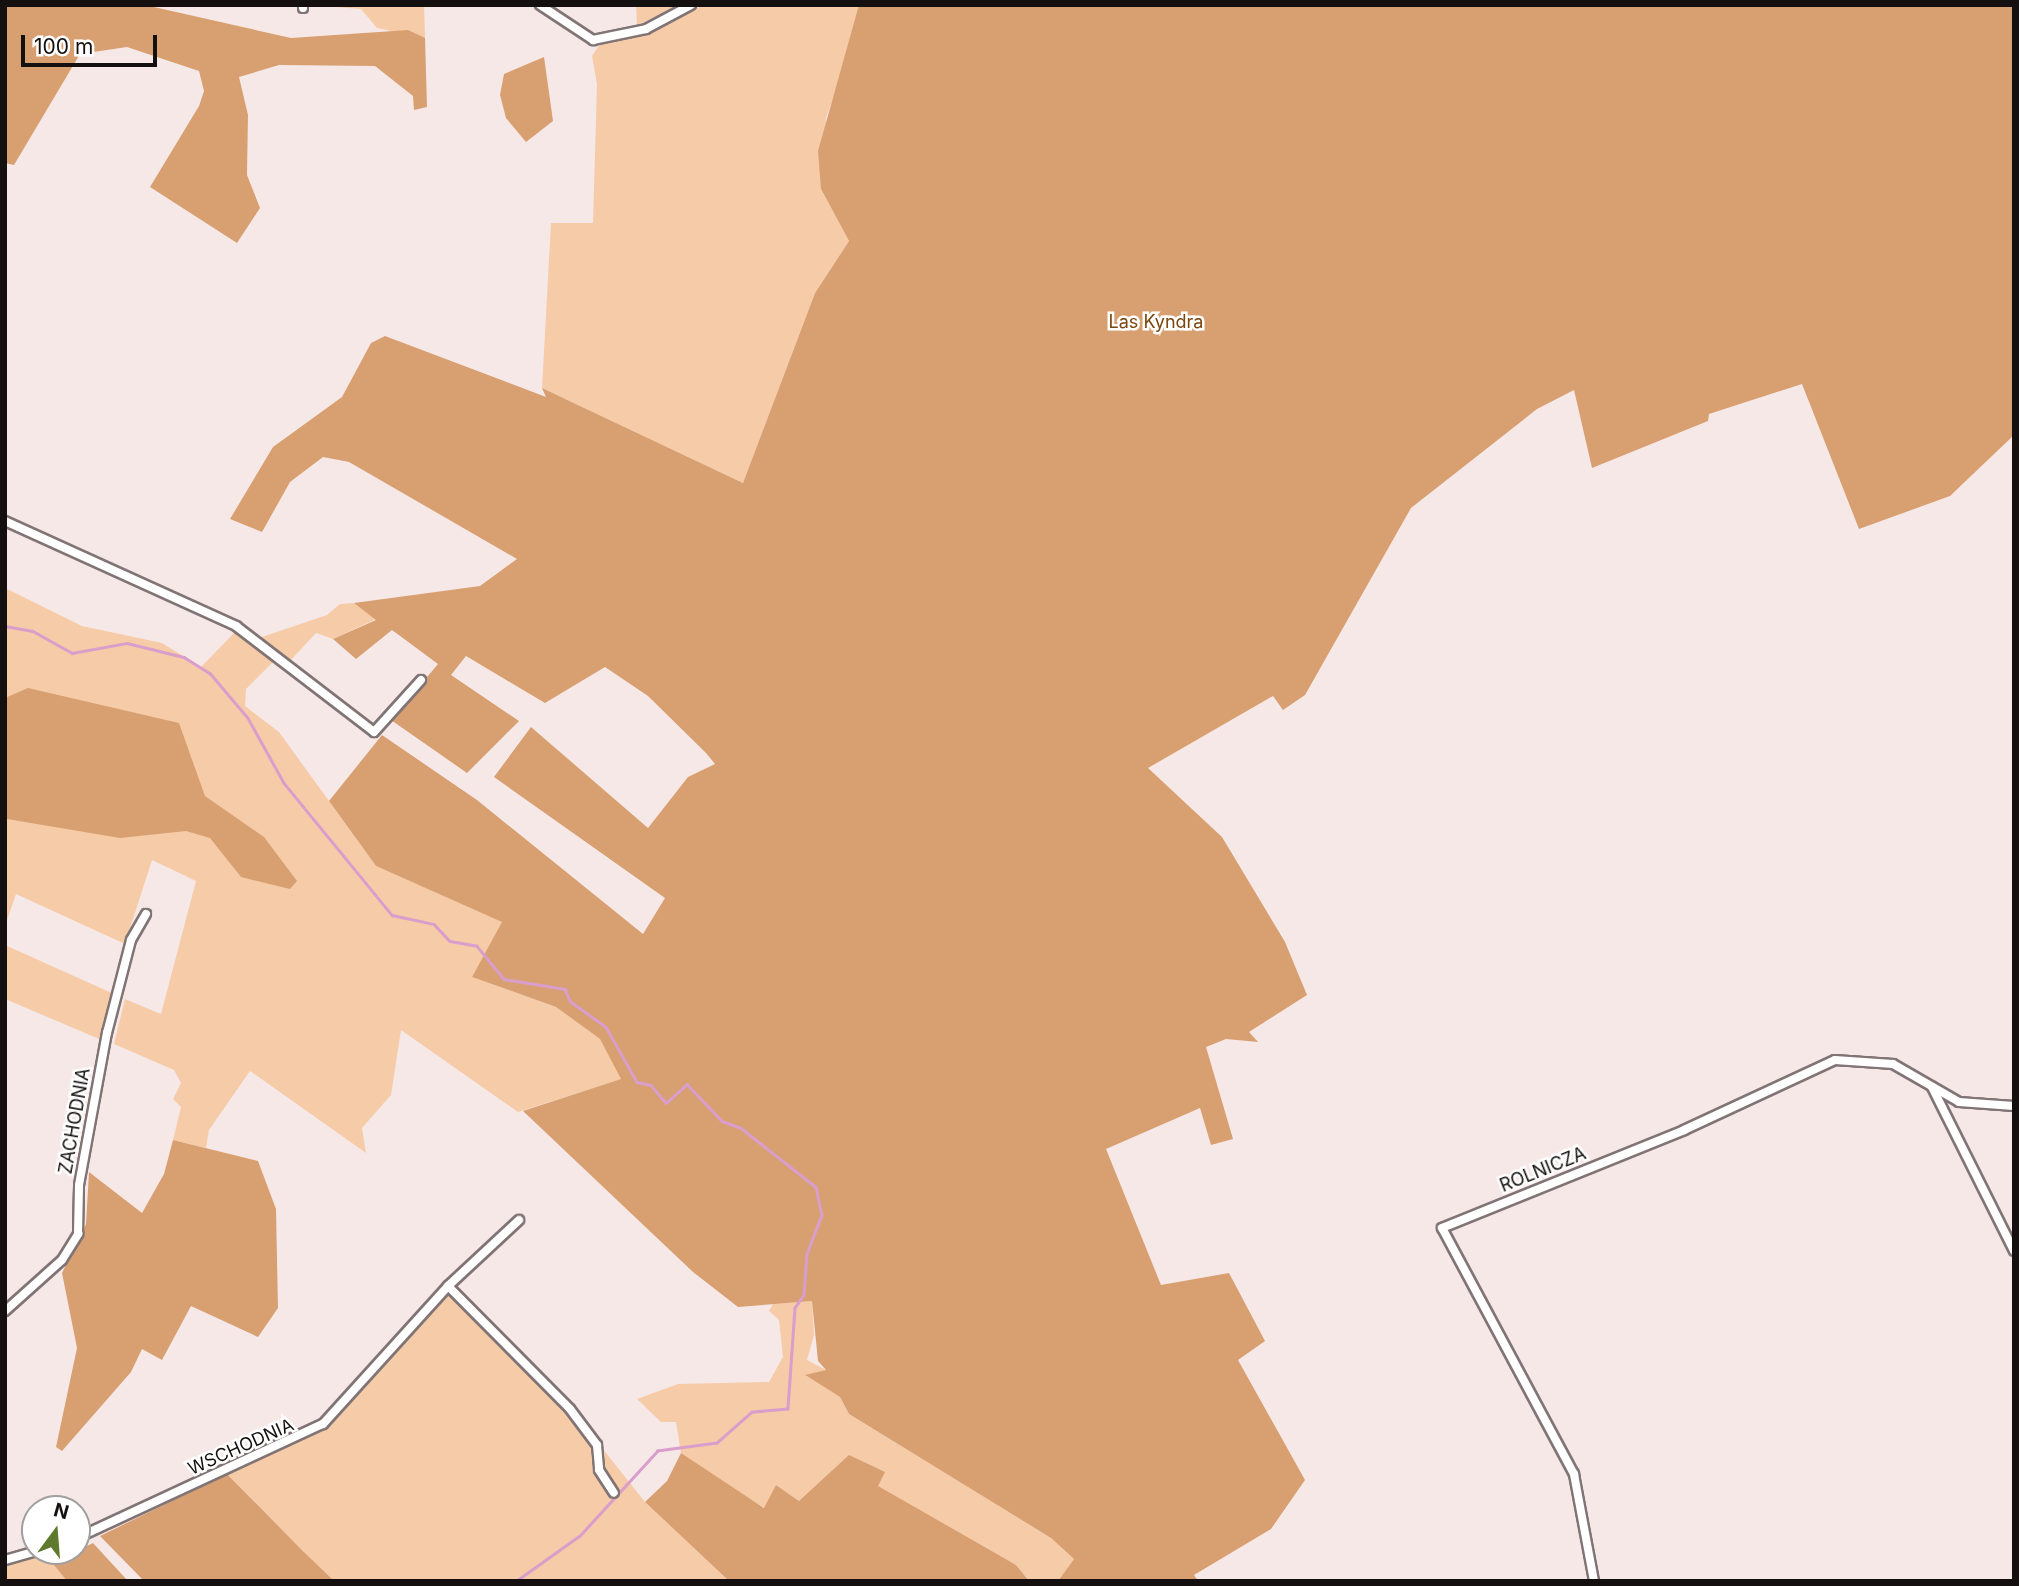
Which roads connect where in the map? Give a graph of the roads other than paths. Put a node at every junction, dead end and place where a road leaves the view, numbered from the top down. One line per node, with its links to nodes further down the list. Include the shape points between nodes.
1 (540, 5): 2 (street, via 593,40 646,29)
2 (691, 5)
3 (5, 521): 4 (street, via 236,626 374,732)
4 (421, 680)
5 (146, 914): 11 (street, ZACHODNIA, via 131,940 107,1033 81,1174 78,1234 62,1260)
6 (1932, 1087): 7 (street, ROLNICZA, via 1978,1107); 9 (street); 14 (street, ROLNICZA, via 1893,1064 1835,1060 1685,1130 1442,1228 1574,1474)
7 (2014, 1106)
8 (519, 1220): 10 (street, WSCHODNIA)
9 (2014, 1251)
10 (448, 1286): 12 (street, via 570,1409 597,1445 599,1469); 13 (street, WSCHODNIA, via 349,1400 301,1440)
11 (5, 1311)
12 (614, 1493)
13 (91, 1532)
14 (1594, 1581)

